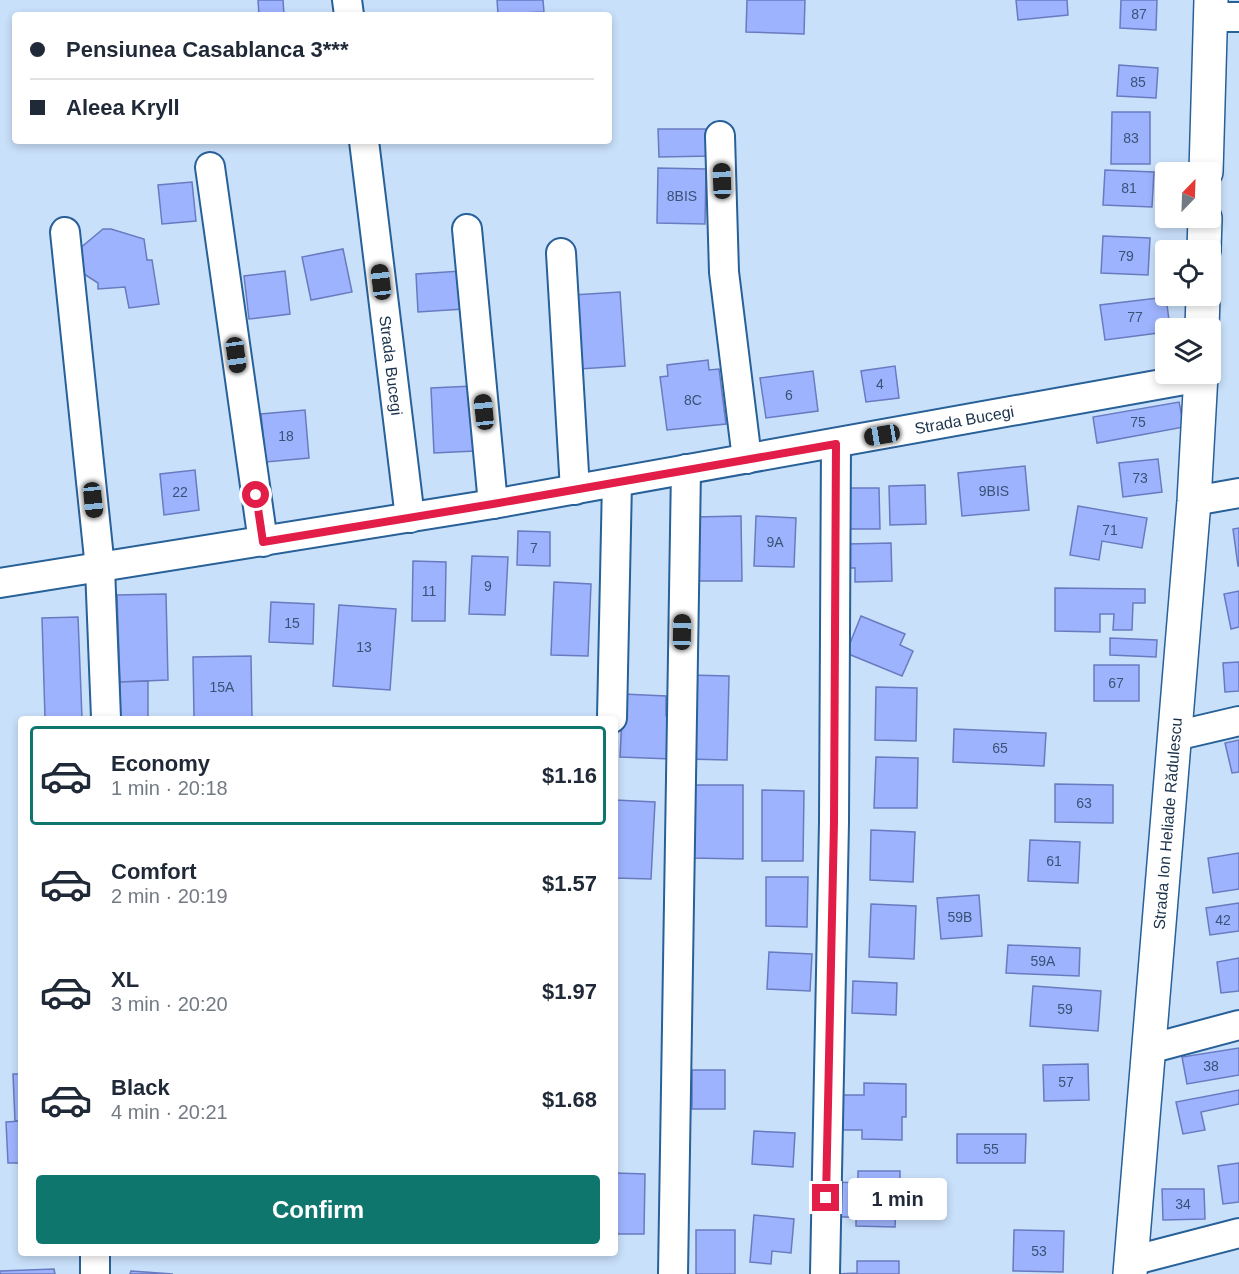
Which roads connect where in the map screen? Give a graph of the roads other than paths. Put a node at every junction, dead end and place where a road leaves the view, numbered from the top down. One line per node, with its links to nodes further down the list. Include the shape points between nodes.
1 (1220, 11): 4 (street)
2 (720, 136): 12 (street, via 724,272)
3 (364, 144): 19 (street, Strada Bucegi)
4 (1207, 162)
5 (210, 167): 20 (street)
6 (466, 229): 18 (street)
7 (65, 232): 21 (street)
8 (561, 253): 15 (street)
9 (1155, 384): 11 (street, Strada Bucegi)
10 (1200, 384): 17 (street, Strada Ion Heliade Rădulescu)
11 (836, 444): 12 (street, Strada Bucegi); 34 (street, via 834,822)
12 (747, 459): 13 (street, Strada Bucegi)
13 (686, 469): 14 (street, Strada Bucegi); 33 (street)
14 (617, 482): 15 (street, Strada Bucegi); 24 (street)
15 (574, 490): 18 (street, Strada Bucegi)
16 (1239, 493): 17 (street)
17 (1194, 501): 26 (street, Strada Ion Heliade Rădulescu)
18 (493, 504): 19 (street, Strada Bucegi)
19 (410, 518): 20 (street, Strada Bucegi)
20 (263, 542): 21 (street, Strada Bucegi)
21 (100, 567): 22 (street, Strada Bucegi); 23 (street)
22 (0, 583)
23 (106, 716)
24 (612, 716)
25 (1239, 721): 26 (street)
26 (1175, 736): 28 (street, Strada Ion Heliade Rădulescu)
27 (1239, 1025): 28 (street)
28 (1149, 1049): 31 (street, Strada Ion Heliade Rădulescu)
29 (1239, 1233): 31 (street)
30 (95, 1256): 32 (street)
31 (1130, 1267)
32 (95, 1274)
33 (673, 1274)
34 (825, 1274)

